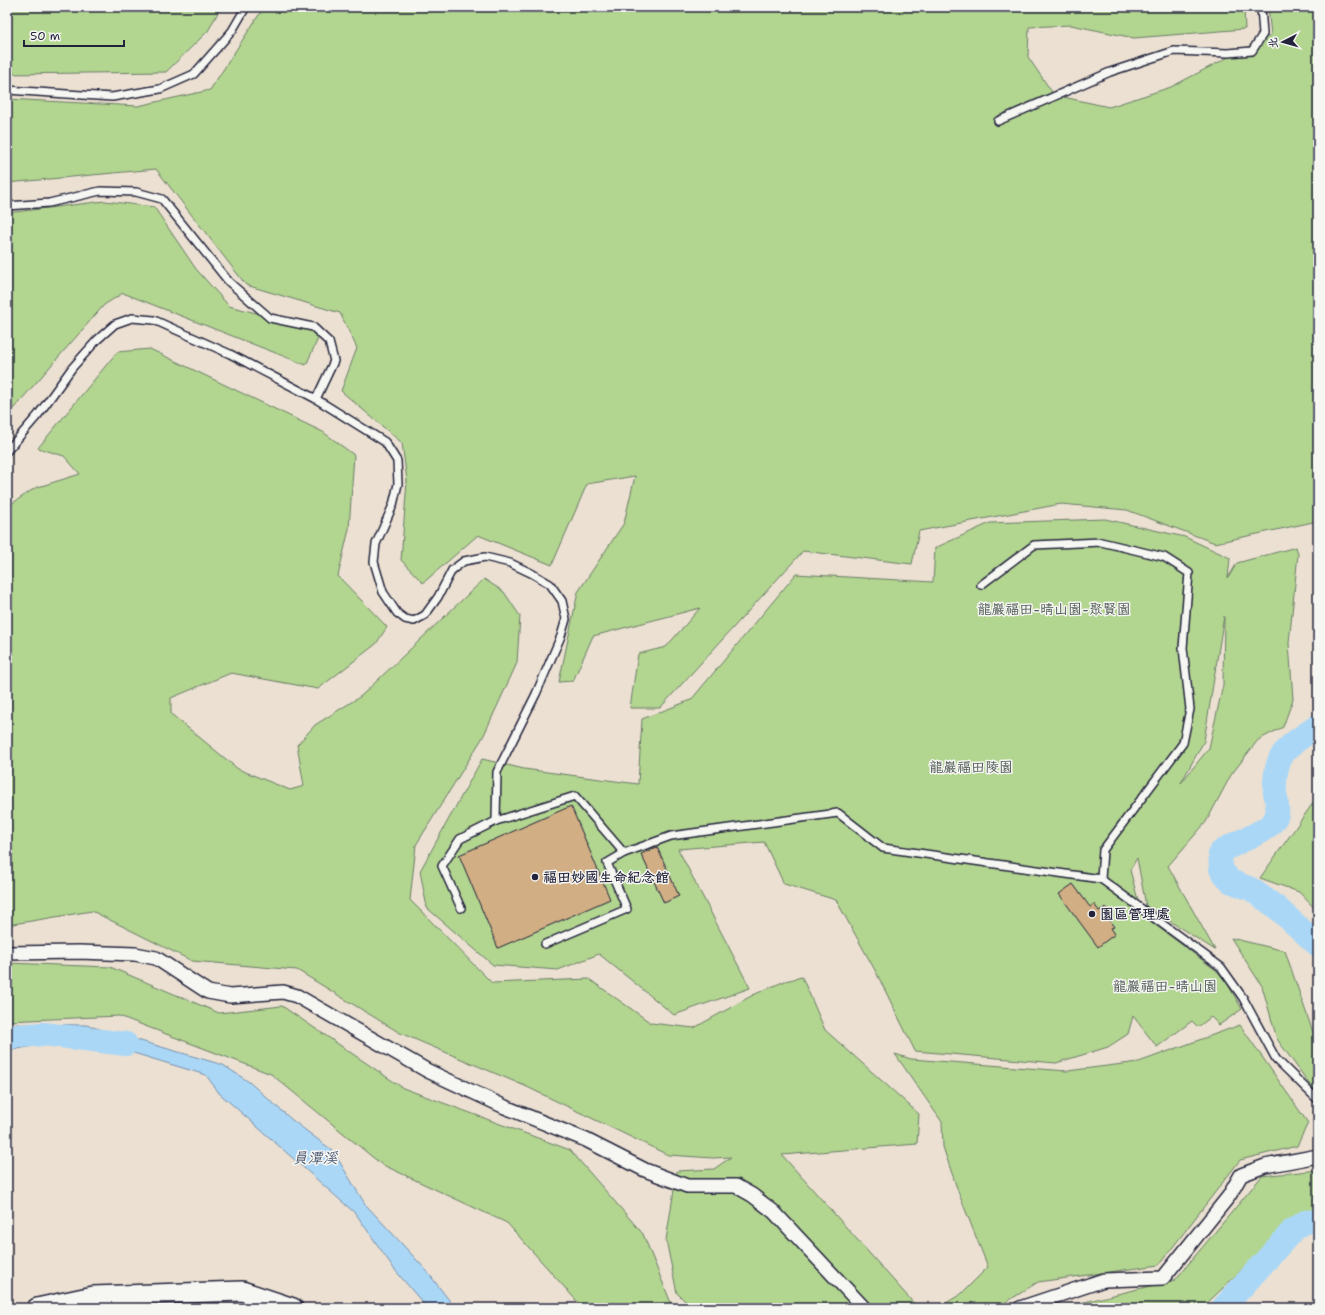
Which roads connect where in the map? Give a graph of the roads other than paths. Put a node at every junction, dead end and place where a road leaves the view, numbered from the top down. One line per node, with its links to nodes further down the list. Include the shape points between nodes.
1 (246, 7): 3 (lane, via 232,31 194,74 160,89 112,97)
2 (1261, 7): 4 (lane, via 1263,34 1252,51 1228,53 1174,50 1110,72)
3 (7, 90)
4 (998, 121)
5 (7, 206): 6 (lane, via 49,203 100,191 136,192 162,200 229,282 270,318 312,327 330,342 334,361)
6 (316, 399): 7 (lane, via 230,354 175,329 154,320 132,318 115,324 97,340); 9 (lane, via 385,442 397,461 398,484 376,544 374,562 383,592 396,613 414,621 425,616 452,570 464,561 485,557 510,563 531,572 550,584 562,600 566,618 561,636 536,694 497,772)
7 (7, 451)
8 (981, 585): 11 (lane, via 1034,545 1101,542 1164,557 1189,573 1184,648 1190,709 1183,743 1103,850)
9 (496, 821): 10 (lane, via 575,796); 12 (lane, via 460,839 442,866)
10 (624, 853): 11 (lane, via 670,836 838,813 883,848); 13 (lane, via 607,863 627,909)
11 (1101, 879): 15 (lane, via 1221,967 1242,998 1276,1059)
12 (460, 908)
13 (545, 944)
14 (7, 953): 19 (street, via 136,954 156,958 208,992 230,996 283,992 297,996 428,1071 505,1107 586,1140 645,1170 687,1186 736,1186 774,1212)
15 (1318, 1100)
16 (1318, 1156): 20 (street, via 1265,1166 1241,1175 1230,1196 1163,1278 1104,1280)
17 (37, 1308): 18 (street, via 93,1296 242,1291)
18 (293, 1308)
19 (864, 1308)
20 (1020, 1308)

